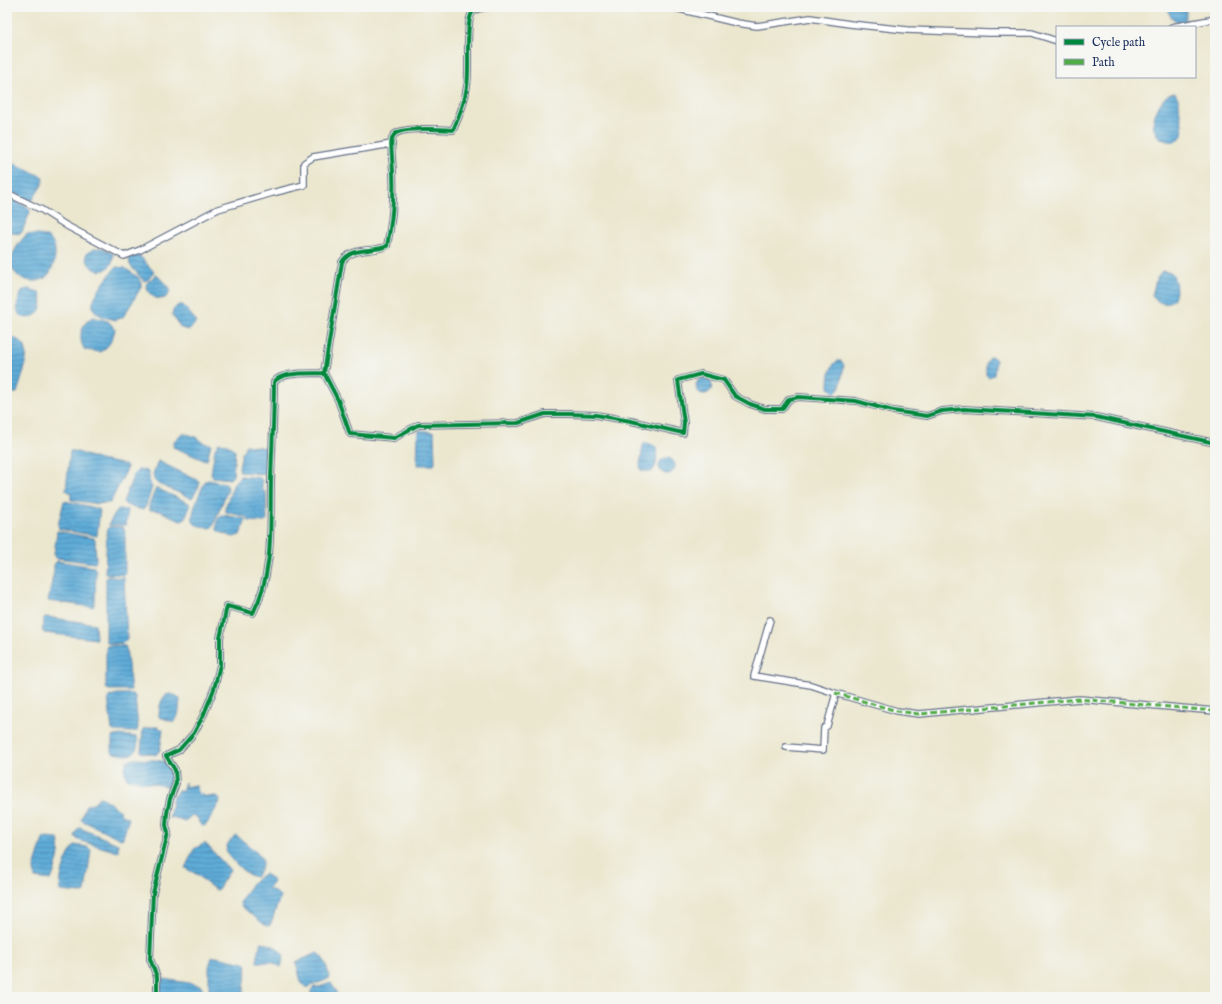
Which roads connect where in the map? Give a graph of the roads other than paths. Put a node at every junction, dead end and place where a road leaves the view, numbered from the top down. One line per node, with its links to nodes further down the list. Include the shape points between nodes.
1 (486, 7): 6 (street, via 475,10 471,15 468,85 462,110 453,130 402,131 394,135)
2 (671, 7): 5 (street, via 756,26 810,18 907,30 1032,34)
3 (1215, 19): 4 (street)
4 (1177, 26)
5 (1056, 41)
6 (392, 144): 7 (street, via 313,157 304,163 304,185 218,209 124,256); 8 (street, via 394,180 387,246 348,254 342,262)
7 (7, 193)
8 (324, 373): 9 (street, via 338,400 350,434 394,438 418,425 518,423 545,414 596,415 683,433 678,380 701,374 724,380 735,396 765,409 782,409 789,399 799,397 856,401 893,411 927,416 942,411 964,409 1089,417); 14 (street, via 304,373 277,378 274,382 268,568 264,586 253,613 227,606 220,638 220,665 204,714 194,733 179,750 166,756 175,770 176,783 170,799 166,825 168,833 153,893 150,959 157,978)
9 (1215, 443)
10 (770, 620): 11 (street, via 754,676 811,685)
11 (835, 693): 12 (street, via 897,711 919,714 1079,698); 13 (street, via 828,726 824,728 823,750)
12 (1215, 711)
13 (786, 747)
14 (157, 997)

